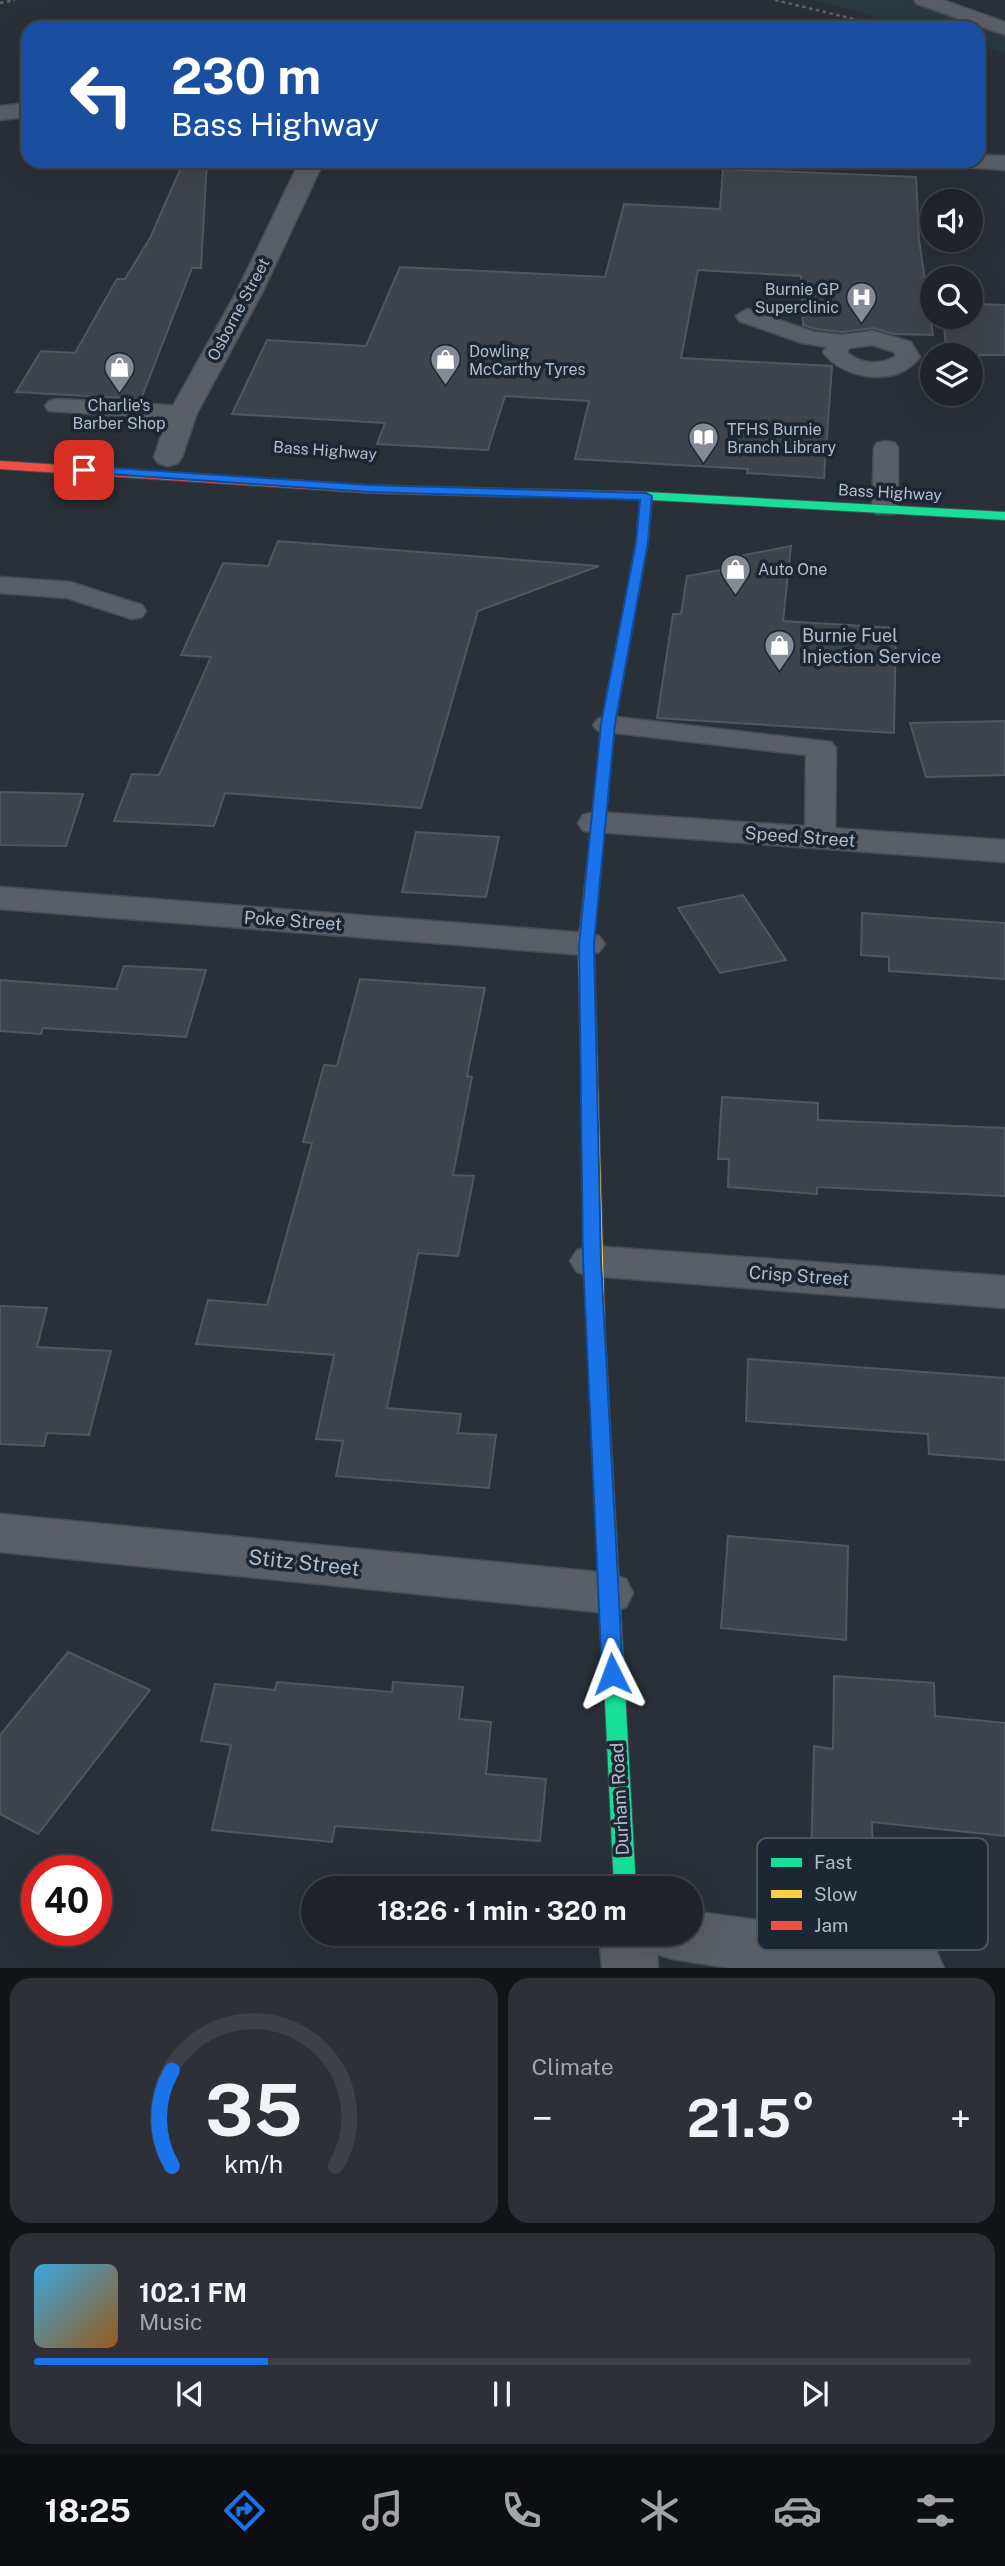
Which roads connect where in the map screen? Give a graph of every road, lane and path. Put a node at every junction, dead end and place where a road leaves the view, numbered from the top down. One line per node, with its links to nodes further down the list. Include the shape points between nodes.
1 (15, 0): 4 (path)
2 (775, 0): 5 (path)
3 (924, 0): 6 (street)
4 (0, 3)
5 (862, 21)
6 (983, 21)
7 (985, 22): 8 (street)
8 (1005, 29)
9 (21, 111): 10 (street)
10 (0, 113)
11 (985, 162): 12 (street)
12 (1005, 163)
13 (309, 168): 17 (street, Osborne Street, via 249,293)
14 (747, 316): 15 (lane, via 810,338)
15 (842, 342)
16 (57, 406): 17 (lane)
17 (183, 413): 21 (street, Osborne Street)
18 (886, 448): 25 (lane)
19 (0, 451): 20 (main road)
20 (112, 455)
21 (167, 457)
22 (0, 466): 24 (main road, Bass Highway, via 369,489)
23 (400, 473): 24 (main road, Bass Highway)
24 (646, 496): 25 (main road, Bass Highway); 29 (main road, Durham Road, via 642,542)
25 (885, 509): 26 (main road, Bass Highway)
26 (1005, 516)
27 (0, 585): 28 (lane, via 70,590)
28 (132, 611)
29 (608, 724): 30 (main road, Durham Road); 31 (lane, via 821,748)
30 (596, 824): 31 (street, Speed Street); 34 (main road, Durham Road)
31 (820, 838): 32 (street, Speed Street)
32 (1005, 851)
33 (0, 898): 34 (street, Poke Street)
34 (586, 944): 35 (main road, Durham Road)
35 (592, 1261): 36 (street, Crisp Street); 38 (main road, Durham Road)
36 (1005, 1292)
37 (0, 1533): 38 (street, Stitz Street)
38 (608, 1593): 39 (main road, Durham Road)
39 (624, 1876)
40 (703, 1938): 42 (street)
41 (628, 1946): 44 (street)
42 (757, 1946)
43 (787, 1950): 45 (street)
44 (630, 1968)
45 (916, 1968)

